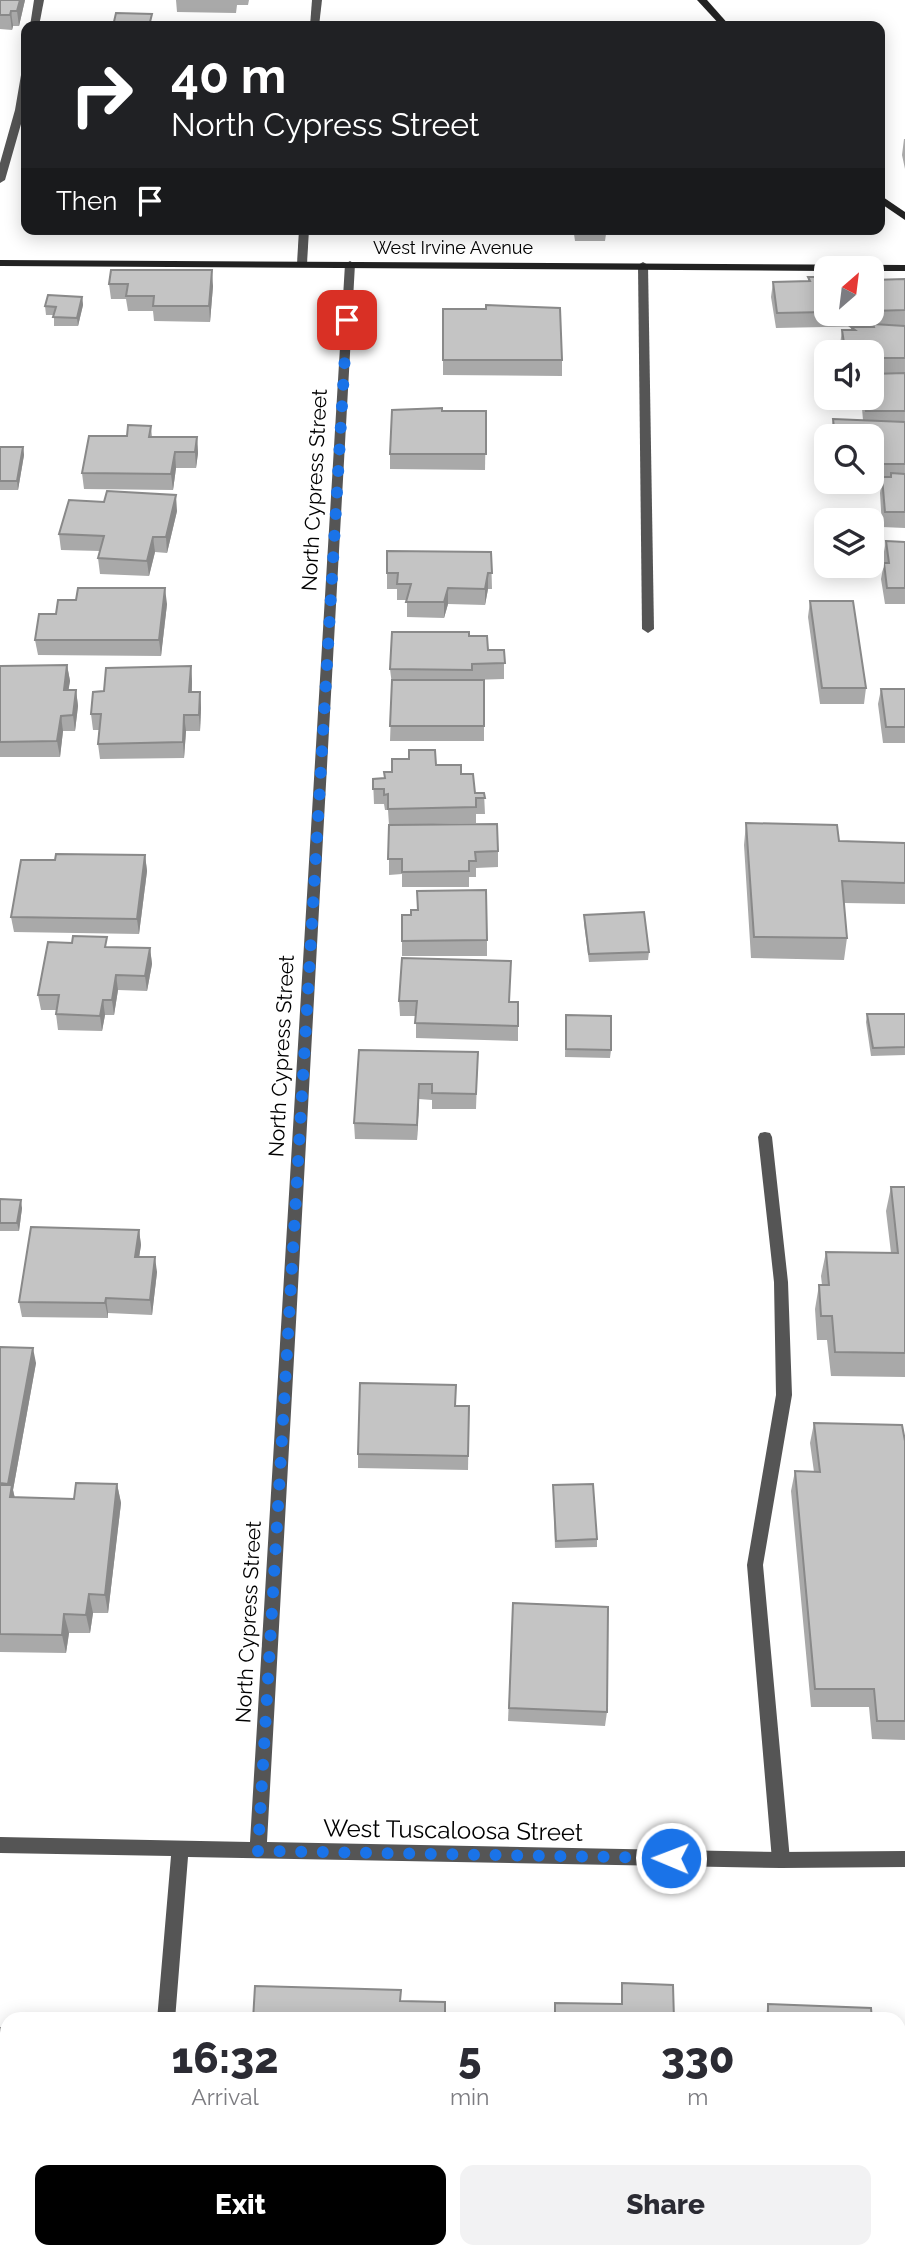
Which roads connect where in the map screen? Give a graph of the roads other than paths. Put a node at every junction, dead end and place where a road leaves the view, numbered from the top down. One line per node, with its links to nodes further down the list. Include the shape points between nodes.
1 (39, 0): 4 (street)
2 (317, 0): 5 (street)
3 (702, 0): 6 (street)
4 (35, 21)
5 (315, 21)
6 (721, 21)
7 (21, 116): 8 (street)
8 (0, 180)
9 (885, 202): 10 (street)
10 (905, 217)
11 (304, 235): 13 (street)
12 (0, 263): 13 (street, West Irvine Avenue)
13 (302, 264): 14 (street, West Irvine Avenue)
14 (350, 264): 15 (street, West Irvine Avenue); 21 (street, North Cypress Street)
15 (643, 265): 16 (street, West Irvine Avenue); 17 (street)
16 (905, 268)
17 (648, 629)
18 (765, 1137): 23 (street, via 781,1282 784,1395 755,1565)
19 (0, 1845): 20 (street, West Tuscaloosa Street)
20 (180, 1850): 21 (street, West Tuscaloosa Street); 24 (street)
21 (258, 1851): 23 (street, West Tuscaloosa Street)
22 (905, 1859): 23 (street, West Tuscaloosa Street)
23 (781, 1860)
24 (167, 2012)

